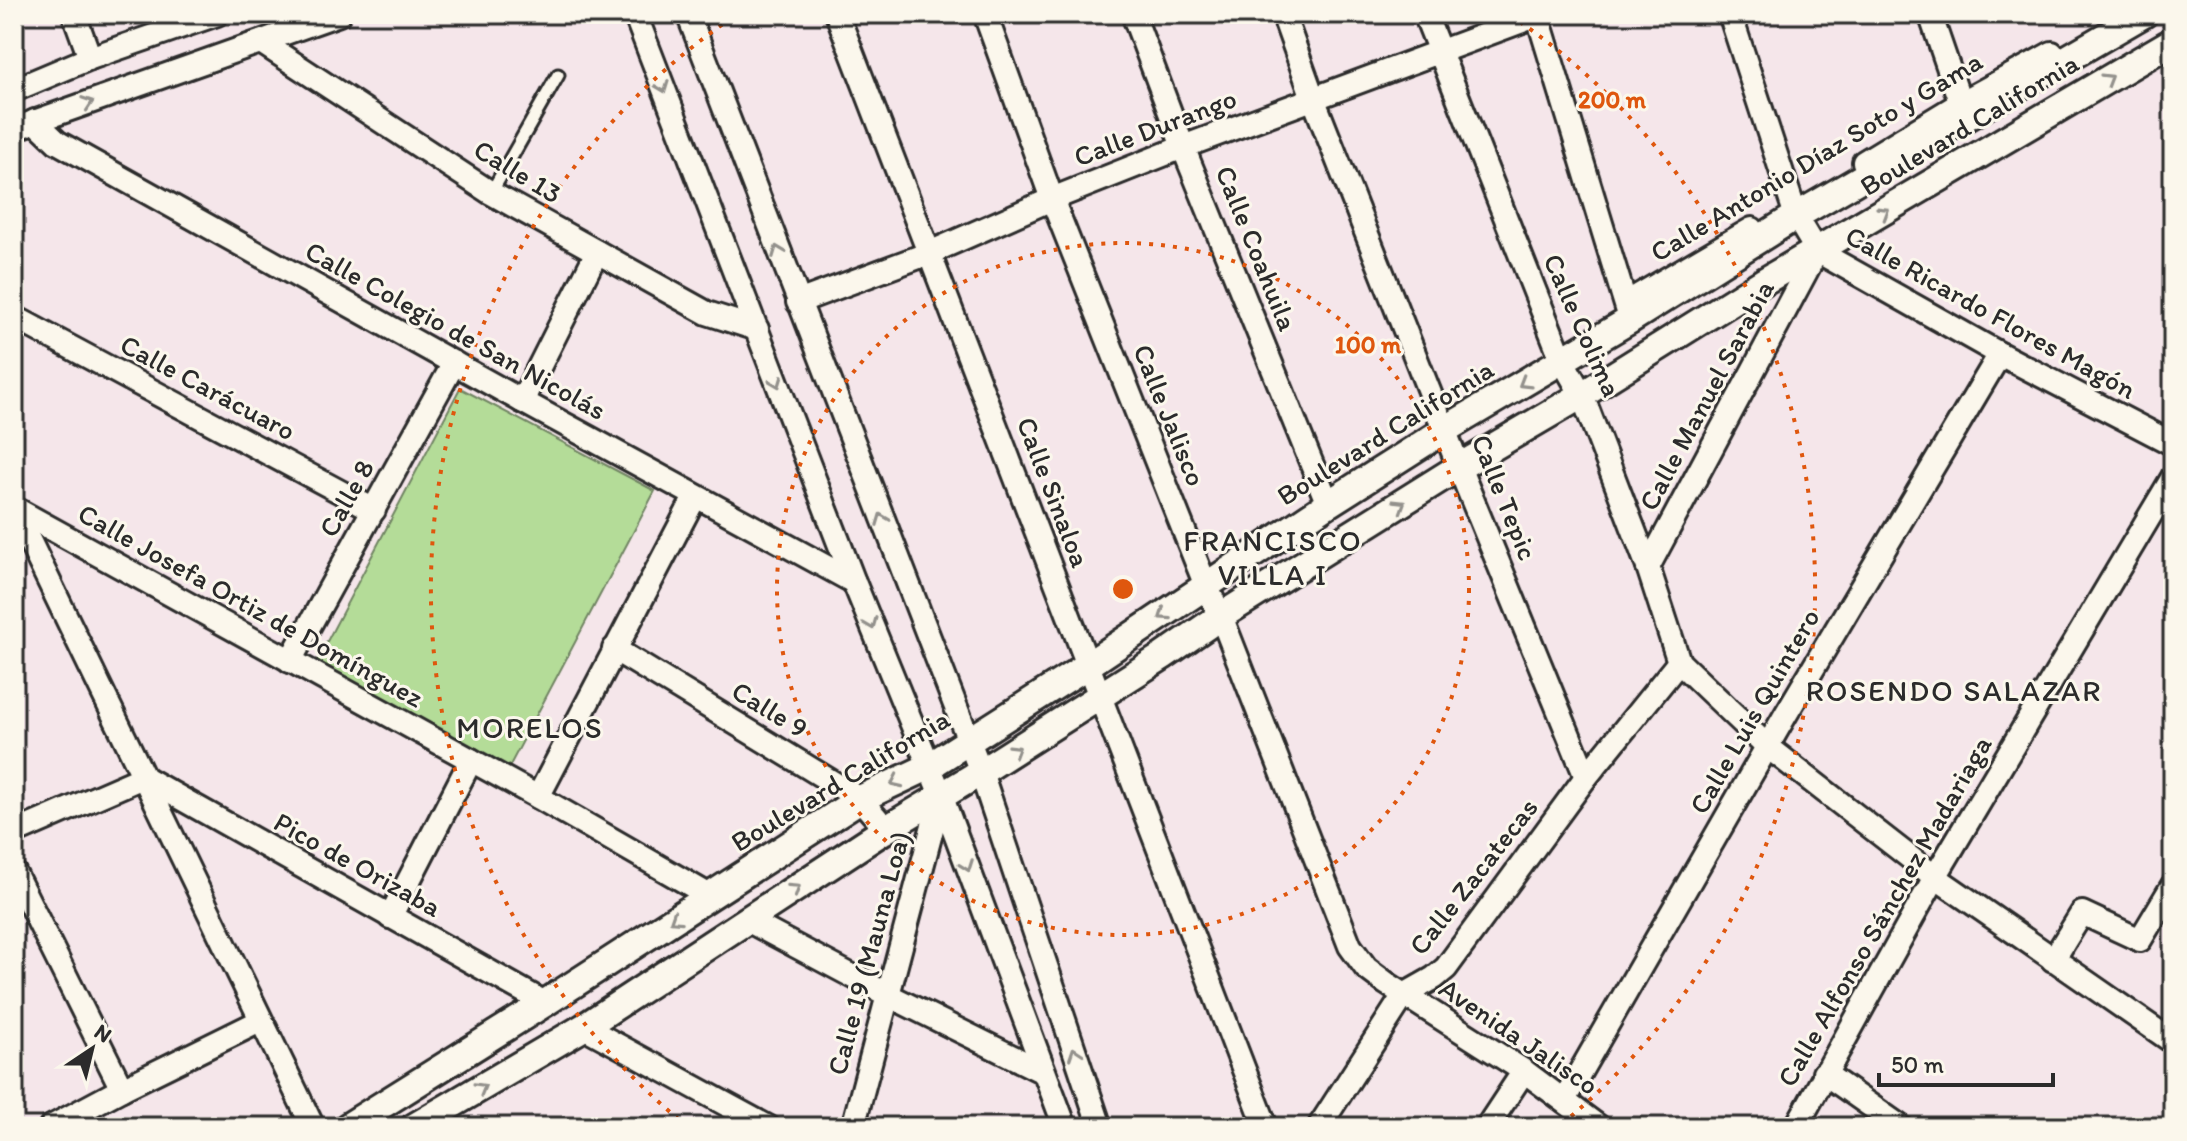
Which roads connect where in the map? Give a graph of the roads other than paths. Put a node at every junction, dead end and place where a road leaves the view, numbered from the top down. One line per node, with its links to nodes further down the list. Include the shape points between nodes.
1 (74, 14): 19 (street)
2 (217, 14): 19 (street)
3 (339, 14): 17 (street)
4 (635, 14): 35 (street, one-way to 35)
5 (688, 14): 32 (street, one-way to 5)
6 (837, 14): 31 (street, Calle Sinaloa)
7 (985, 14): 27 (street, Calle Jalisco)
8 (1133, 14): 25 (street, Calle Coahuila)
9 (1283, 14): 22 (street, Calle Tepic)
10 (1425, 14): 18 (street, Calle Colima)
11 (1539, 14): 18 (street, Calle Durango); 33 (street)
12 (1730, 14): 28 (street, Calle Ricardo Flores Magón)
13 (1930, 14): 23 (street)
14 (2144, 14): 15 (street, Boulevard California)
15 (2118, 19): 23 (street, Boulevard California)
16 (2173, 41): 29 (street, Boulevard California, one-way to 16)
17 (261, 42): 24 (street, one-way to 17); 26 (street, Calle 13)
18 (1438, 51): 22 (street, Calle Durango); 37 (street, Calle Colima)
19 (90, 58): 21 (street)
20 (558, 75): 26 (lane)
21 (14, 90)
22 (1313, 98): 25 (street, Calle Durango); 41 (street, Calle Tepic)
23 (1964, 110): 28 (street, Boulevard California)
24 (24, 125): 38 (street, Calle Colegio de San Nicolás)
25 (1183, 147): 27 (street, Calle Durango); 46 (street, Calle Coahuila)
26 (491, 193): 30 (street, Calle 13)
27 (1052, 199): 31 (street, Calle Durango); 51 (street, Calle Jalisco)
28 (1794, 211): 29 (street, Calle Ricardo Flores Magón); 33 (street, Boulevard California)
29 (1817, 251): 36 (street, Calle Ricardo Flores Magón); 39 (street, Boulevard California); 49 (street, Calle Manuel Sarabia)
30 (597, 252): 35 (street, Calle 13, via 707,313); 40 (street)
31 (930, 253): 32 (street, Calle Durango); 56 (street, Calle Sinaloa)
32 (798, 302): 58 (street, one-way to 32)
33 (1628, 312): 37 (street, Boulevard California)
34 (14, 317): 48 (street, Calle Carácuaro)
35 (757, 329): 50 (street, one-way to 50)
36 (2000, 354): 42 (street, Calle Ricardo Flores Magón); 59 (street, Calle Luis Quintero)
37 (1562, 360): 39 (street, Calle Colima); 41 (street, Boulevard California, one-way to 41)
38 (454, 363): 40 (street, Calle Colegio de San Nicolás); 48 (street, Calle 8)
39 (1582, 395): 43 (street, Boulevard California); 49 (street, Calle Colima)
40 (522, 401): 45 (street, Calle Colegio de San Nicolás)
41 (1446, 429): 43 (street, Calle Tepic); 46 (street, Boulevard California)
42 (2173, 444)
43 (1459, 467): 52 (street, Boulevard California, one-way to 43); 64 (street, Calle Tepic)
44 (2173, 477): 71 (street, Calle Alfonso Sánchez Madariaga)
45 (695, 497): 50 (street, Calle Colegio de San Nicolás); 53 (street)
46 (1328, 504): 51 (street, Boulevard California)
47 (14, 509): 54 (street, Calle Josefa Ortiz de Domínguez); 63 (street)
48 (374, 510): 54 (street, Calle 8)
49 (1648, 567): 55 (street, Calle Colima)
50 (854, 582): 61 (street, one-way to 61)
51 (1206, 586): 52 (street, Calle Jalisco); 56 (street, Boulevard California, one-way to 56)
52 (1221, 616): 57 (street, Boulevard California); 78 (street, Calle Jalisco, via 1350,946 1366,968)
53 (614, 649): 66 (street); 67 (street, Calle 9)
54 (290, 661): 60 (street, Calle Josefa Ortiz de Domínguez)
55 (1679, 662): 59 (street); 64 (street, Calle Zacatecas)
56 (1088, 665): 57 (street, Calle Sinaloa); 58 (street, Boulevard California)
57 (1101, 696): 62 (street, Boulevard California, one-way to 57); 96 (street, Calle Sinaloa)
58 (969, 740): 61 (street, Boulevard California); 62 (street)
59 (1768, 747): 71 (street); 87 (street, Calle Luis Quintero)
60 (471, 760): 66 (street, Calle Josefa Ortiz de Domínguez); 74 (street)
61 (928, 767): 65 (street); 67 (street, Boulevard California, one-way to 67)
62 (981, 772): 65 (street, Boulevard California); 95 (street, one-way to 62)
63 (143, 777): 69 (street); 74 (street, Pico de Orizaba); 80 (street)
64 (1586, 777): 78 (street, Calle Zacatecas, via 1446,968)
65 (941, 795): 68 (street, Boulevard California); 77 (street, Calle 19 (Mauna Loa)); 84 (street, one-way to 84)
66 (538, 797): 73 (street, Calle Josefa Ortiz de Domínguez)
67 (860, 799): 68 (street, Calle 9); 73 (street, Boulevard California)
68 (886, 829): 75 (street, Boulevard California, one-way to 68)
69 (14, 833)
70 (14, 872): 86 (street)
71 (1935, 877): 76 (street); 85 (street, Calle Alfonso Sánchez Madariaga)
72 (2173, 885): 76 (street, via 2140,940 2082,913)
73 (710, 896): 79 (street, Boulevard California, one-way to 79)
74 (390, 917): 79 (street, Pico de Orizaba)
75 (747, 920): 77 (street); 81 (street, Boulevard California)
76 (2053, 960): 82 (street)
77 (888, 995): 84 (street); 93 (street, Calle 19 (Mauna Loa))
78 (1404, 995): 83 (street, Avenida Jalisco); 97 (street, Calle Zacatecas)
79 (545, 1003): 90 (street, Boulevard California)
80 (260, 1021): 86 (street); 89 (street)
81 (584, 1027): 91 (street, Boulevard California, one-way to 81); 92 (street)
82 (2173, 1042)
83 (1524, 1071): 87 (street, Avenida Jalisco); 98 (street)
84 (1043, 1072): 94 (street)
85 (1824, 1073): 100 (street, Calle Alfonso Sánchez Madariaga); 101 (street)
86 (122, 1089): 88 (street)
87 (1564, 1100): 99 (street, Avenida Jalisco)
88 (51, 1127)
89 (313, 1127)
90 (347, 1127)
91 (414, 1127)
92 (768, 1127)
93 (853, 1127)
94 (1065, 1127)
95 (1100, 1127)
96 (1266, 1127)
97 (1319, 1127)
98 (1487, 1127)
99 (1599, 1127)
100 (1796, 1127)
101 (1901, 1127)

